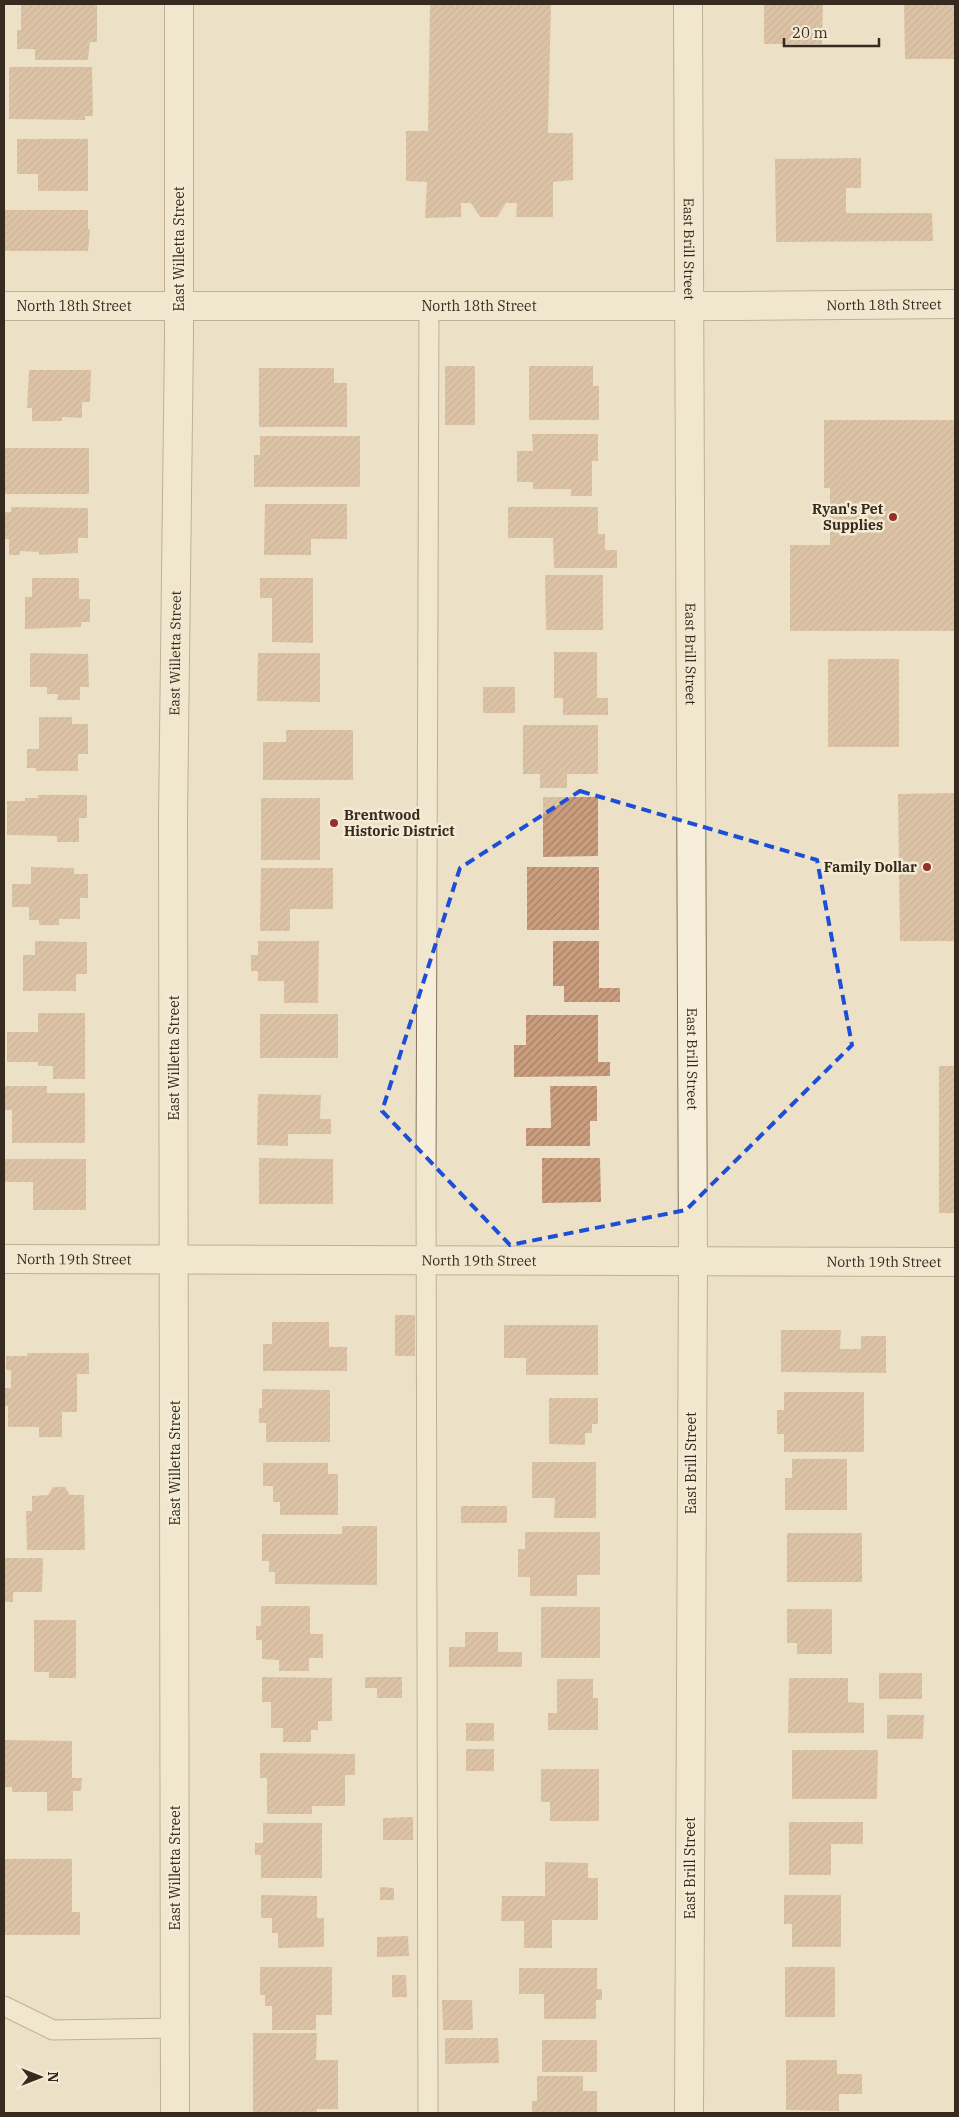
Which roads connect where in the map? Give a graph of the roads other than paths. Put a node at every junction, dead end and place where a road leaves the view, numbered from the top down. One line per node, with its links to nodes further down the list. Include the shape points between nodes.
1 (179, 4): 5 (street, East Willetta Street)
2 (688, 4): 7 (street, East Brill Street)
3 (955, 304): 7 (street, North 18th Street)
4 (4, 306): 5 (street, North 18th Street)
5 (179, 306): 6 (street, North 18th Street); 9 (street, East Willetta Street, via 173,818)
6 (430, 306): 7 (street, North 18th Street); 10 (lane)
7 (688, 306): 11 (street, East Brill Street)
8 (4, 1260): 9 (street, North 19th Street)
9 (175, 1260): 10 (street, North 19th Street); 14 (street, East Willetta Street)
10 (427, 1261): 11 (street, North 19th Street); 16 (lane)
11 (692, 1262): 12 (street, North 19th Street); 17 (street, East Brill Street)
12 (955, 1262)
13 (4, 2006): 14 (lane, via 53,2030)
14 (175, 2028): 15 (street, East Willetta Street)
15 (175, 2113)
16 (428, 2113)
17 (690, 2113)

